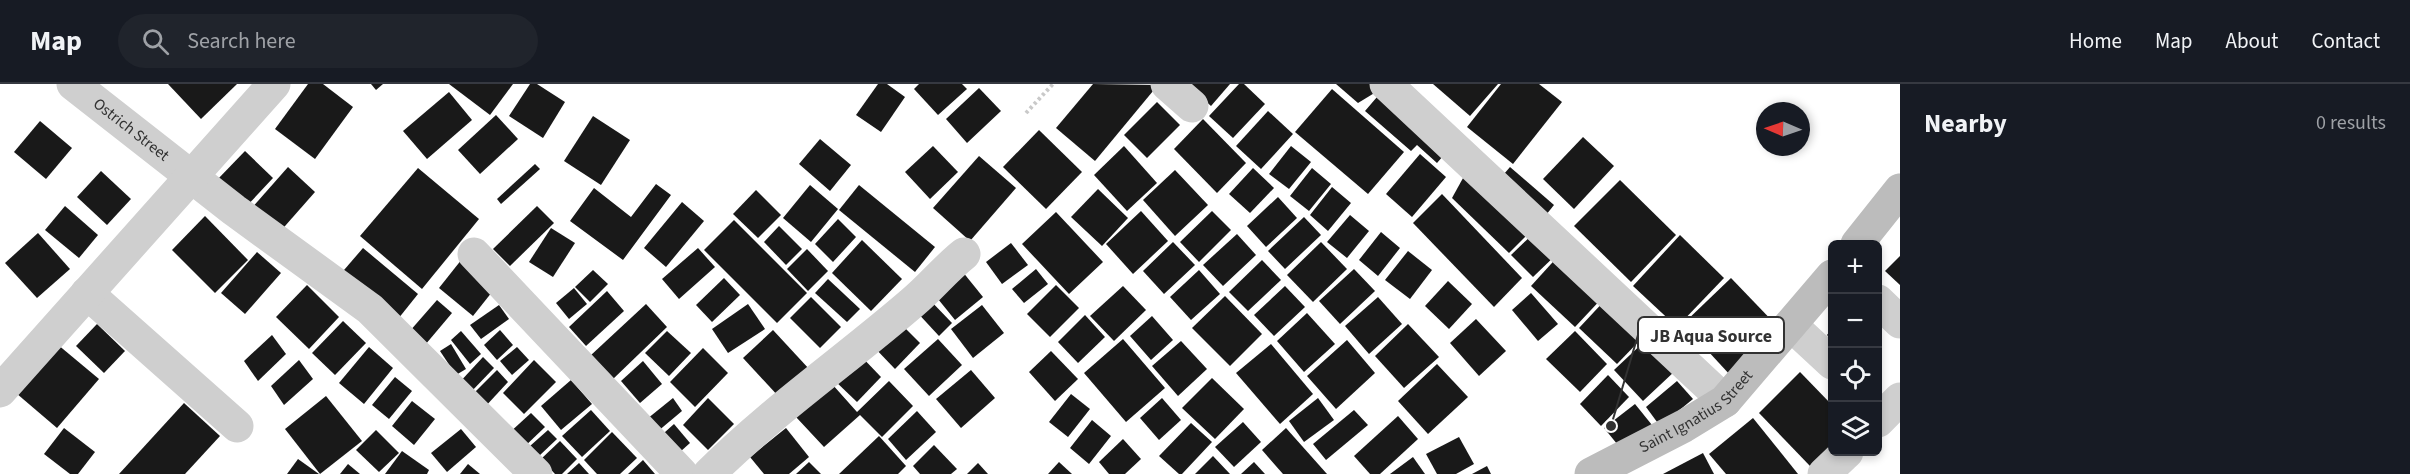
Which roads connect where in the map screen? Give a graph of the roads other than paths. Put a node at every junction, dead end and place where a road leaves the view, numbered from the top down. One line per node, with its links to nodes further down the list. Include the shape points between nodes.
1 (73, 84): 6 (street, Ostrich Street)
2 (274, 84): 6 (street)
3 (1167, 84): 5 (street)
4 (1386, 84): 21 (street)
5 (1192, 106)
6 (191, 174): 12 (street); 25 (street, Ostrich Street, via 370,309)
7 (1900, 190): 8 (street)
8 (1860, 240)
9 (474, 254): 26 (street)
10 (963, 254): 27 (street, via 914,302 745,439)
11 (1828, 282): 15 (street, Saint Ignatius Street)
12 (87, 292): 19 (street); 23 (street)
13 (1882, 305): 14 (street)
14 (1900, 322)
15 (1791, 325): 16 (street); 21 (street, Saint Ignatius Street)
16 (1828, 358)
17 (1900, 383): 18 (street)
18 (1882, 389)
19 (0, 391)
20 (1900, 399): 22 (street)
21 (1725, 401): 28 (street, Saint Ignatius Street)
22 (1882, 417)
23 (237, 426)
24 (1843, 456): 29 (street)
25 (536, 474)
26 (682, 474)
27 (709, 474)
28 (1591, 474)
29 (1824, 474)

